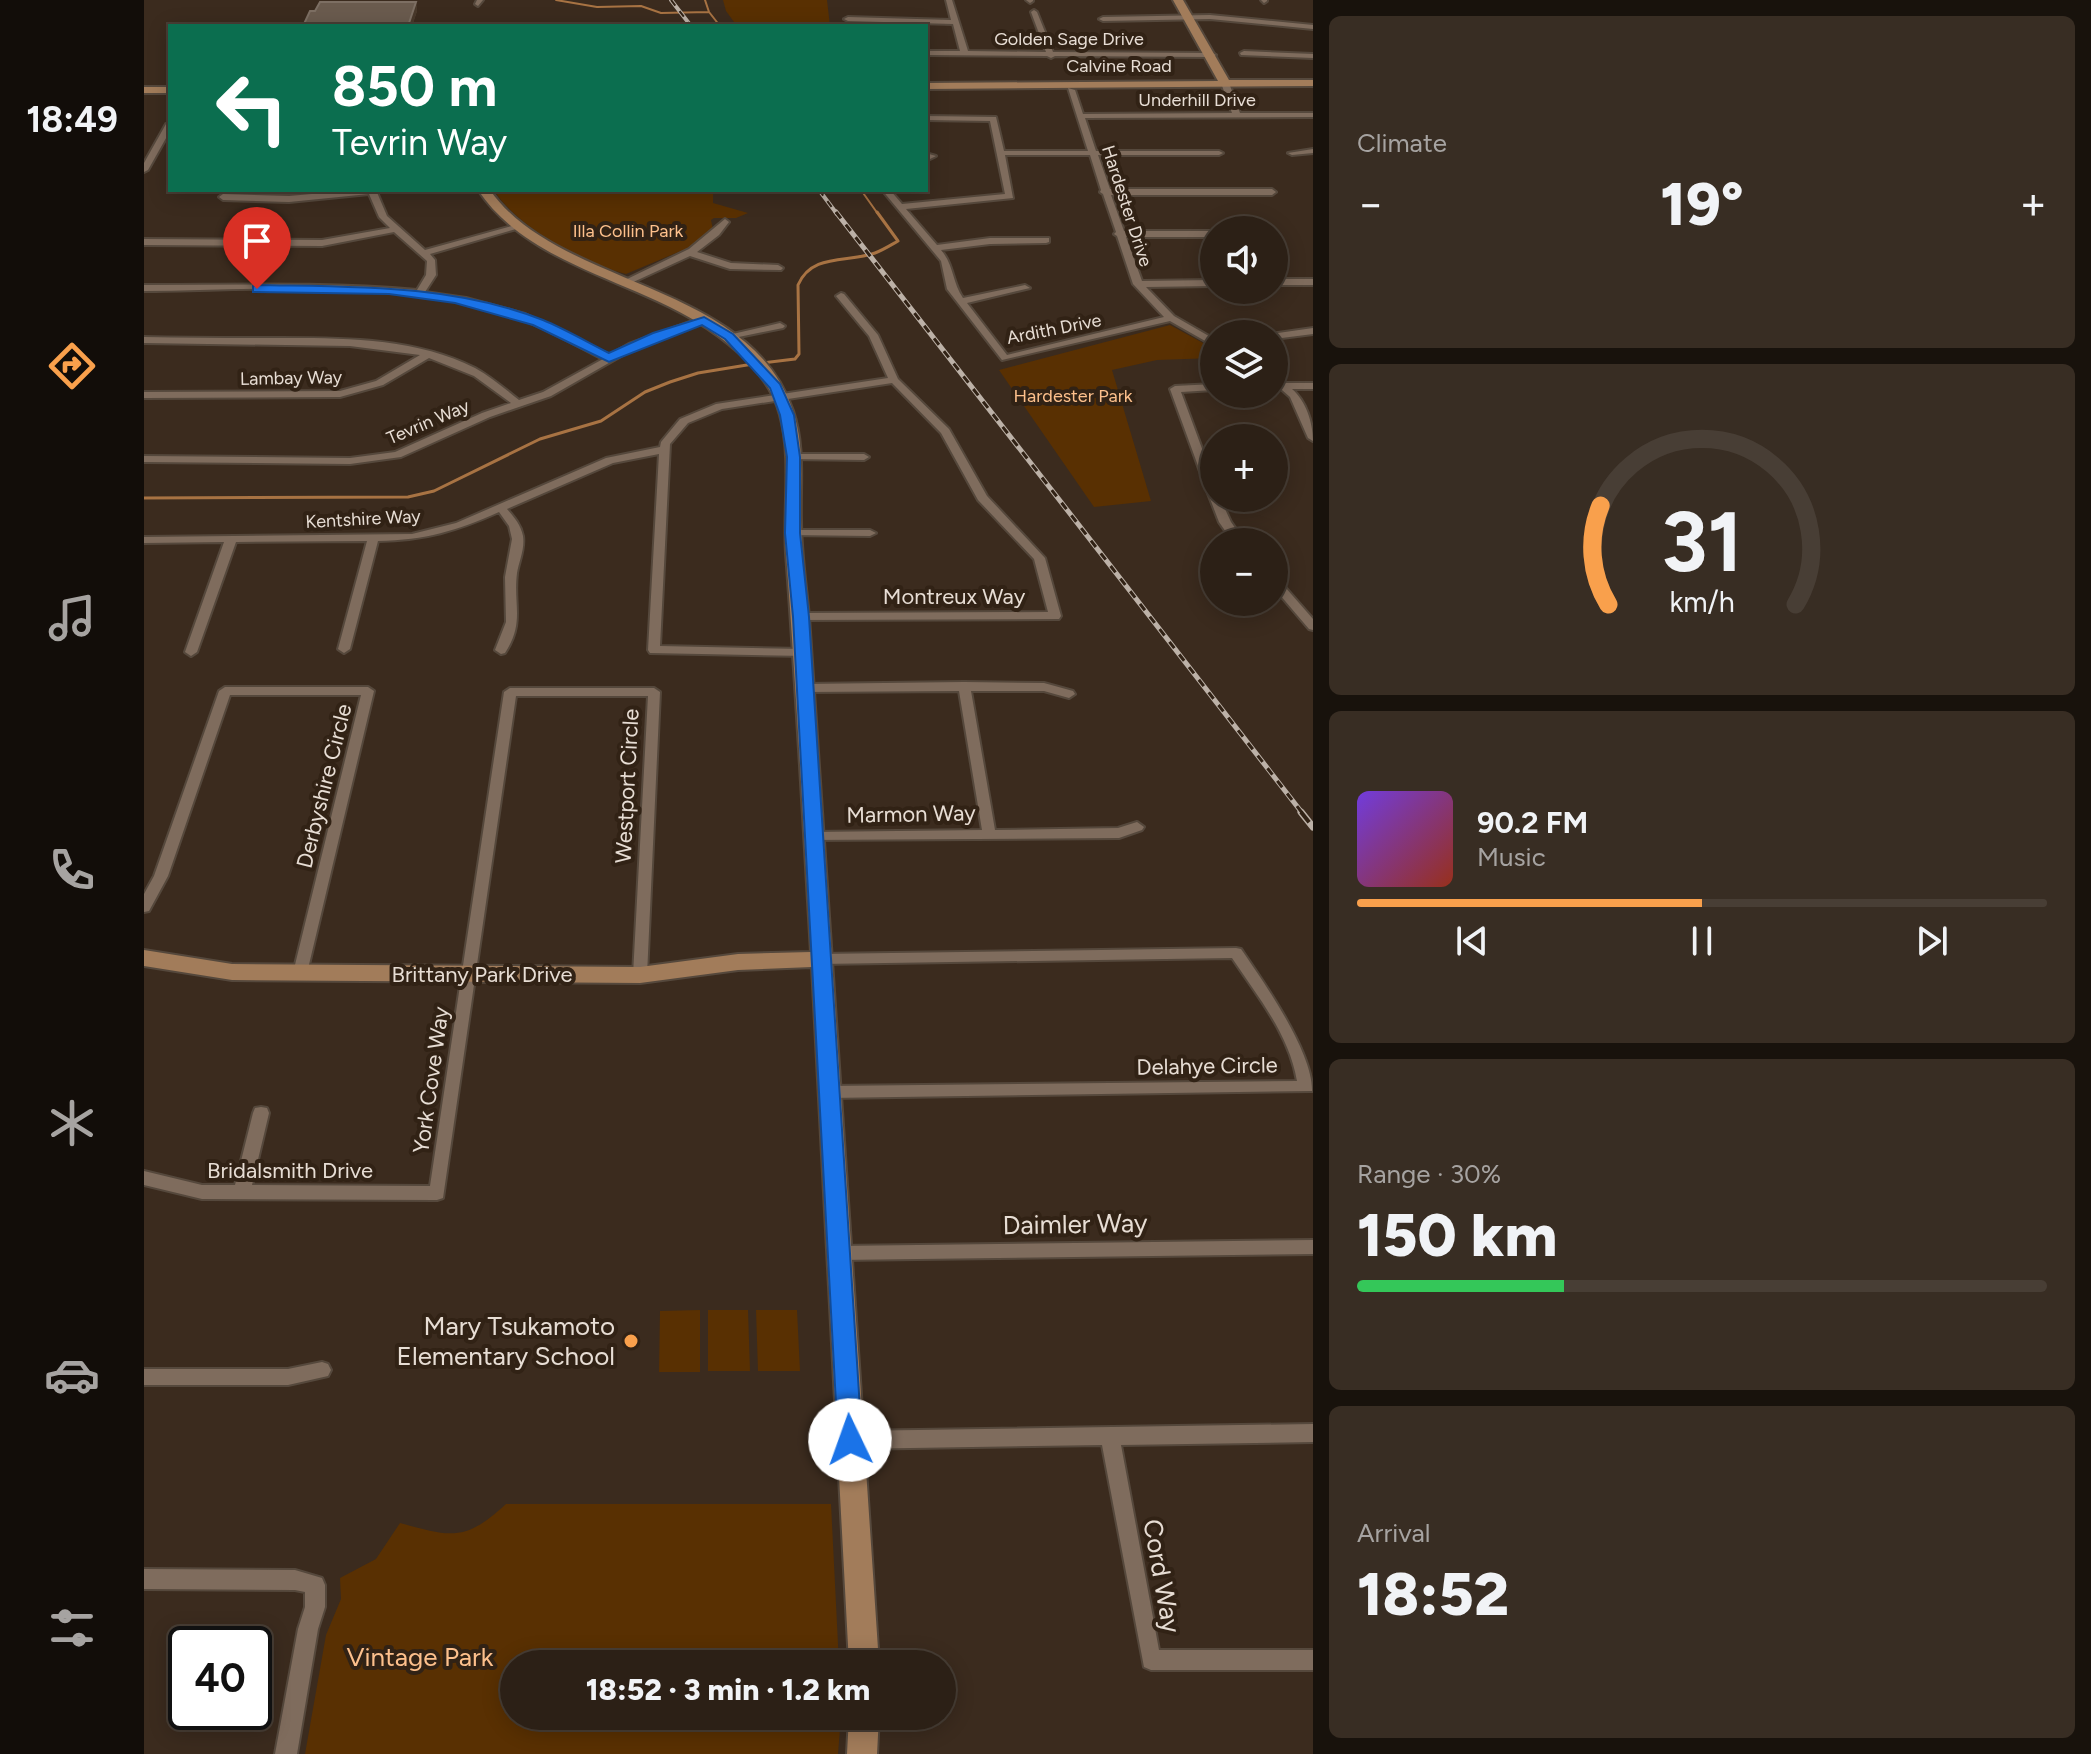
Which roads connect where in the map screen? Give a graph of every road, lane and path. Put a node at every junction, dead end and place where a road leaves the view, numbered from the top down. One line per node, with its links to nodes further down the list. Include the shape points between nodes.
1 (949, 0): 7 (street)
2 (1178, 0): 4 (street)
3 (1034, 12): 13 (street)
4 (1188, 17): 6 (street); 8 (street); 12 (street)
5 (848, 19): 7 (street)
6 (1103, 19)
7 (956, 22): 11 (street)
8 (1313, 27)
9 (928, 53): 11 (street, Golden Sage Drive)
10 (1244, 53): 14 (street)
11 (965, 54): 13 (street, Golden Sage Drive)
12 (1212, 55): 13 (street, Golden Sage Drive); 18 (street)
13 (1051, 56)
14 (1313, 56)
15 (1313, 83): 18 (street, Calvine Road)
16 (144, 84): 17 (street)
17 (168, 84)
18 (1227, 86): 19 (street, Calvine Road); 23 (street, Calvine Road); 24 (street, Calvine Road); 25 (street)
19 (928, 89)
20 (928, 89): 23 (street, Calvine Road)
21 (144, 90): 22 (street)
22 (168, 90)
23 (1071, 90): 27 (street, Hardester Drive)
24 (1313, 91)
25 (1237, 115): 26 (street, Underhill Drive); 27 (street, Underhill Drive)
26 (1313, 115)
27 (1081, 116): 34 (street, Hardester Drive)
28 (928, 118): 33 (street, via 993,119)
29 (168, 128): 30 (street)
30 (156, 151): 31 (street); 37 (street)
31 (168, 151)
32 (1313, 151): 36 (street)
33 (999, 153): 34 (street); 45 (street, via 1010,196)
34 (1093, 153): 35 (street); 42 (street, Hardester Drive)
35 (1219, 153)
36 (1292, 153)
37 (144, 170)
38 (362, 192): 44 (street, via 289,199)
39 (372, 192): 48 (street, via 383,217)
40 (485, 192): 47 (street)
41 (888, 192): 45 (street, Ardith Drive)
42 (1104, 192): 43 (street); 49 (street, Hardester Drive)
43 (1272, 192)
44 (223, 197)
45 (901, 207): 53 (street, Ardith Drive)
46 (725, 222): 55 (street)
47 (519, 227): 54 (street); 57 (street)
48 (396, 229): 52 (street, via 322,243); 54 (street)
49 (1118, 234): 50 (street); 61 (street, Hardester Drive)
50 (1200, 234)
51 (1046, 240): 53 (street)
52 (144, 242)
53 (935, 248): 66 (street, Ardith Drive)
54 (425, 253): 64 (street, via 431,275)
55 (690, 253): 56 (street, via 730,266); 57 (street)
56 (778, 268)
57 (626, 282): 68 (street)
58 (1288, 282): 59 (street)
59 (1313, 282)
60 (1200, 283): 61 (street)
61 (1138, 284): 67 (street, Hardester Drive)
62 (144, 288): 64 (street)
63 (1025, 288): 66 (street)
64 (419, 294): 76 (street, via 512,313)
65 (841, 296): 77 (street, via 873,335)
66 (961, 301): 67 (street, Ardith Drive, via 1005,358)
67 (1171, 318): 72 (street, Hardester Drive)
68 (704, 320): 73 (street); 76 (street, Tevrin Way)
69 (780, 326): 73 (street)
70 (1313, 331): 71 (street)
71 (1288, 334)
72 (1200, 335)
73 (729, 336): 83 (street)
74 (144, 340): 75 (street, via 347,342)
75 (428, 354): 82 (street, Lambay Way, via 389,381 348,394); 84 (street, via 471,370)
76 (609, 358): 84 (street, Tevrin Way, via 547,394)
77 (894, 380): 83 (street); 98 (street, Montreux Way, via 945,431 982,498 1039,558 1055,616)
78 (1288, 386): 79 (street)
79 (1313, 386)
80 (1200, 388): 89 (street, via 1175,389)
81 (1288, 392): 85 (street)
82 (144, 395)
83 (782, 399): 86 (street, via 700,413 672,432); 87 (street)
84 (518, 404): 90 (street, Tevrin Way, via 408,451 374,459)
85 (1313, 438)
86 (663, 450): 91 (street, Kentshire Way, via 610,460); 103 (street, via 654,650)
87 (794, 457): 88 (street); 92 (street)
88 (864, 457)
89 (1200, 458)
90 (144, 459)
91 (500, 507): 96 (street, Kentshire Way, via 437,532); 101 (street, via 518,542 511,578 514,608)
92 (793, 533): 93 (street); 98 (street)
93 (870, 533)
94 (144, 540): 95 (street, Kentshire Way)
95 (231, 540): 96 (street, Kentshire Way); 102 (street)
96 (373, 540): 100 (street)
97 (1288, 597): 99 (street)
98 (801, 617): 103 (street)
99 (1313, 626)
100 (344, 649)
101 (501, 650)
102 (191, 652)
103 (803, 653): 105 (street)
104 (964, 686): 105 (street); 106 (street, via 1044,687); 108 (street, Marmon Way)
105 (805, 688): 109 (street)
106 (1069, 694)
107 (1137, 827): 108 (street, via 1119,833)
108 (989, 834): 109 (street, Marmon Way)
109 (813, 837): 112 (street)
110 (144, 907): 113 (street, Derbyshire Circle, via 161,876 225,691 368,691)
111 (144, 958): 113 (street, Brittany Park Drive, via 198,969)
112 (820, 959): 115 (street, Brittany Park Drive, via 738,962); 116 (street); 116 (street, Delahye Circle, via 1236,953 1289,1032 1302,1059 1306,1087)
113 (300, 973): 114 (street, Brittany Park Drive)
114 (469, 974): 115 (street, Brittany Park Drive); 115 (street, Westport Circle, via 510,692 654,692); 120 (street, York Cove Way)
115 (640, 975)
116 (828, 1092): 122 (street)
117 (261, 1113): 119 (street)
118 (144, 1178): 119 (street, Bridalsmith Drive, via 185,1190)
119 (242, 1192): 120 (street, Bridalsmith Drive)
120 (437, 1193)
121 (1313, 1247): 122 (street, Daimler Way)
122 (838, 1253): 127 (street)
123 (322, 1370): 124 (street, via 288,1377)
124 (144, 1377)
125 (1313, 1433): 126 (street)
126 (1110, 1436): 127 (street); 130 (street, Cord Way, via 1151,1660)
127 (850, 1440): 129 (street)
128 (144, 1579): 132 (street, via 295,1580 315,1585)
129 (863, 1650)
130 (1313, 1660)
131 (863, 1730): 133 (street)
132 (286, 1754)
133 (862, 1754)

